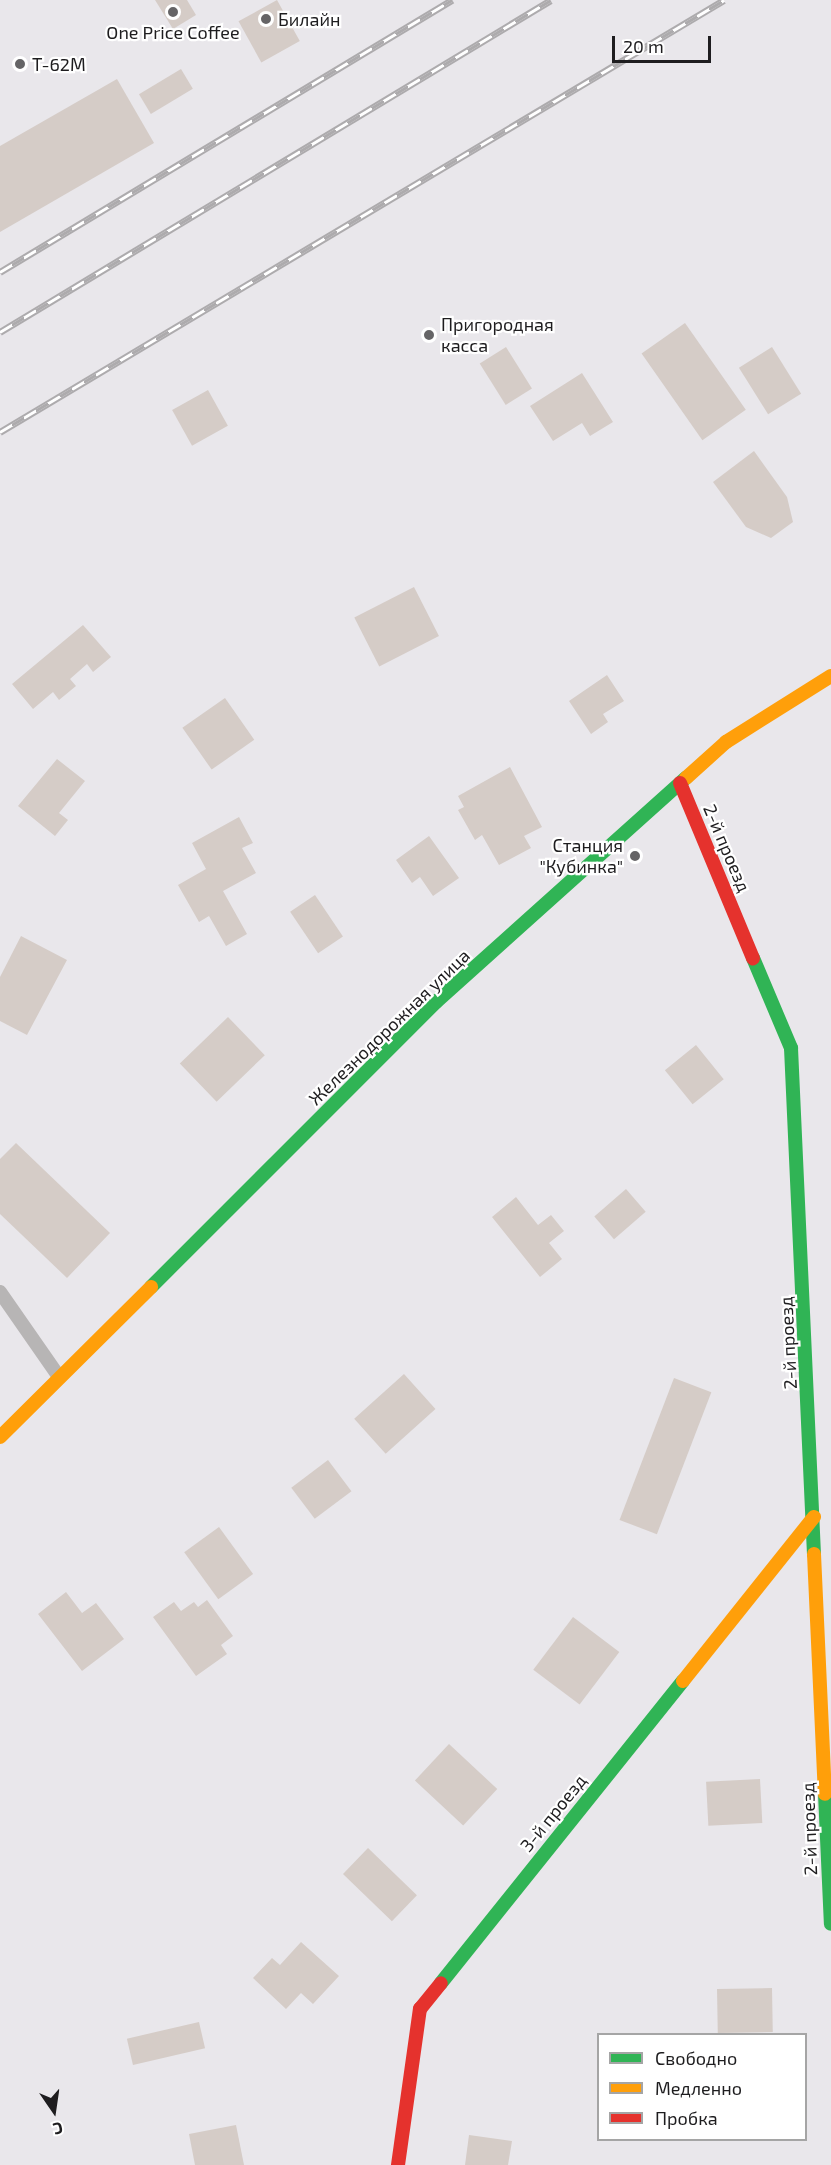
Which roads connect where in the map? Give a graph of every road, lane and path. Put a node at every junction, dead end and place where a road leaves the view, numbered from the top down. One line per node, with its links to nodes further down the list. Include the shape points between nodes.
1 (831, 676): 2 (street, Железнодорожная улица, via 726,742)
2 (680, 783): 4 (street, Железнодорожная улица, via 436,1002); 6 (street, 2-й проезд, via 791,1048)
3 (0, 1292): 4 (lane)
4 (59, 1377): 5 (street, Железнодорожная улица)
5 (0, 1437)
6 (814, 1517): 7 (street, 2-й проезд); 8 (street, 3-й проезд, via 420,2009)
7 (831, 1924)
8 (398, 2165)

